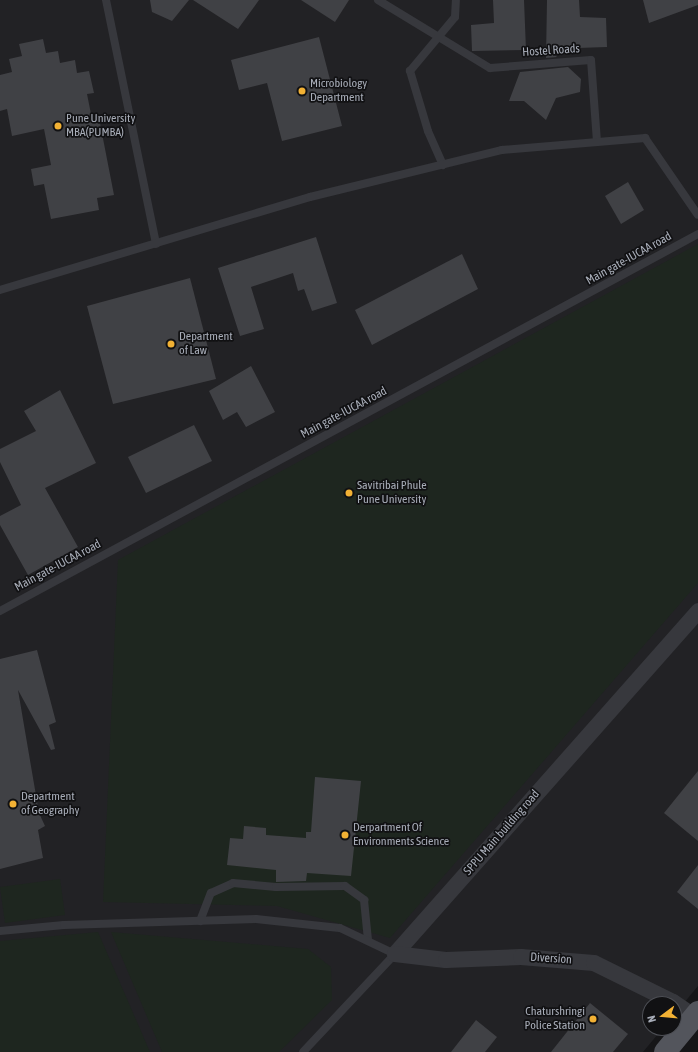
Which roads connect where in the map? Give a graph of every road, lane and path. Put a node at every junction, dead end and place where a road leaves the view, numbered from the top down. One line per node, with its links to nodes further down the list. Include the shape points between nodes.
1 (106, 0): 9 (lane)
2 (378, 0): 4 (lane, Hostel Roads)
3 (456, 0): 4 (lane, via 455,17)
4 (438, 38): 5 (lane, Hostel Roads, via 490,68 591,60); 6 (lane, via 410,71 428,131)
5 (597, 142): 6 (lane, via 502,150); 7 (lane, via 644,138)
6 (443, 165): 9 (lane, via 310,197)
7 (698, 215)
8 (698, 234): 11 (lane, Main gate-IUCAA road)
9 (156, 244): 10 (lane)
10 (0, 290)
11 (1, 609)
12 (698, 611): 16 (street, SPPU Main building road)
13 (200, 921): 14 (lane, via 64,925); 15 (lane, via 256,919 340,928); 15 (lane, via 211,893 233,883 276,887 345,886 364,900)
14 (0, 931)
15 (368, 940): 16 (lane)
16 (395, 954): 17 (street, Diversion, via 446,960 521,956 594,963); 18 (lane, SPPU Main building road)
17 (697, 1016): 19 (main road)
18 (303, 1052)
19 (665, 1052)

